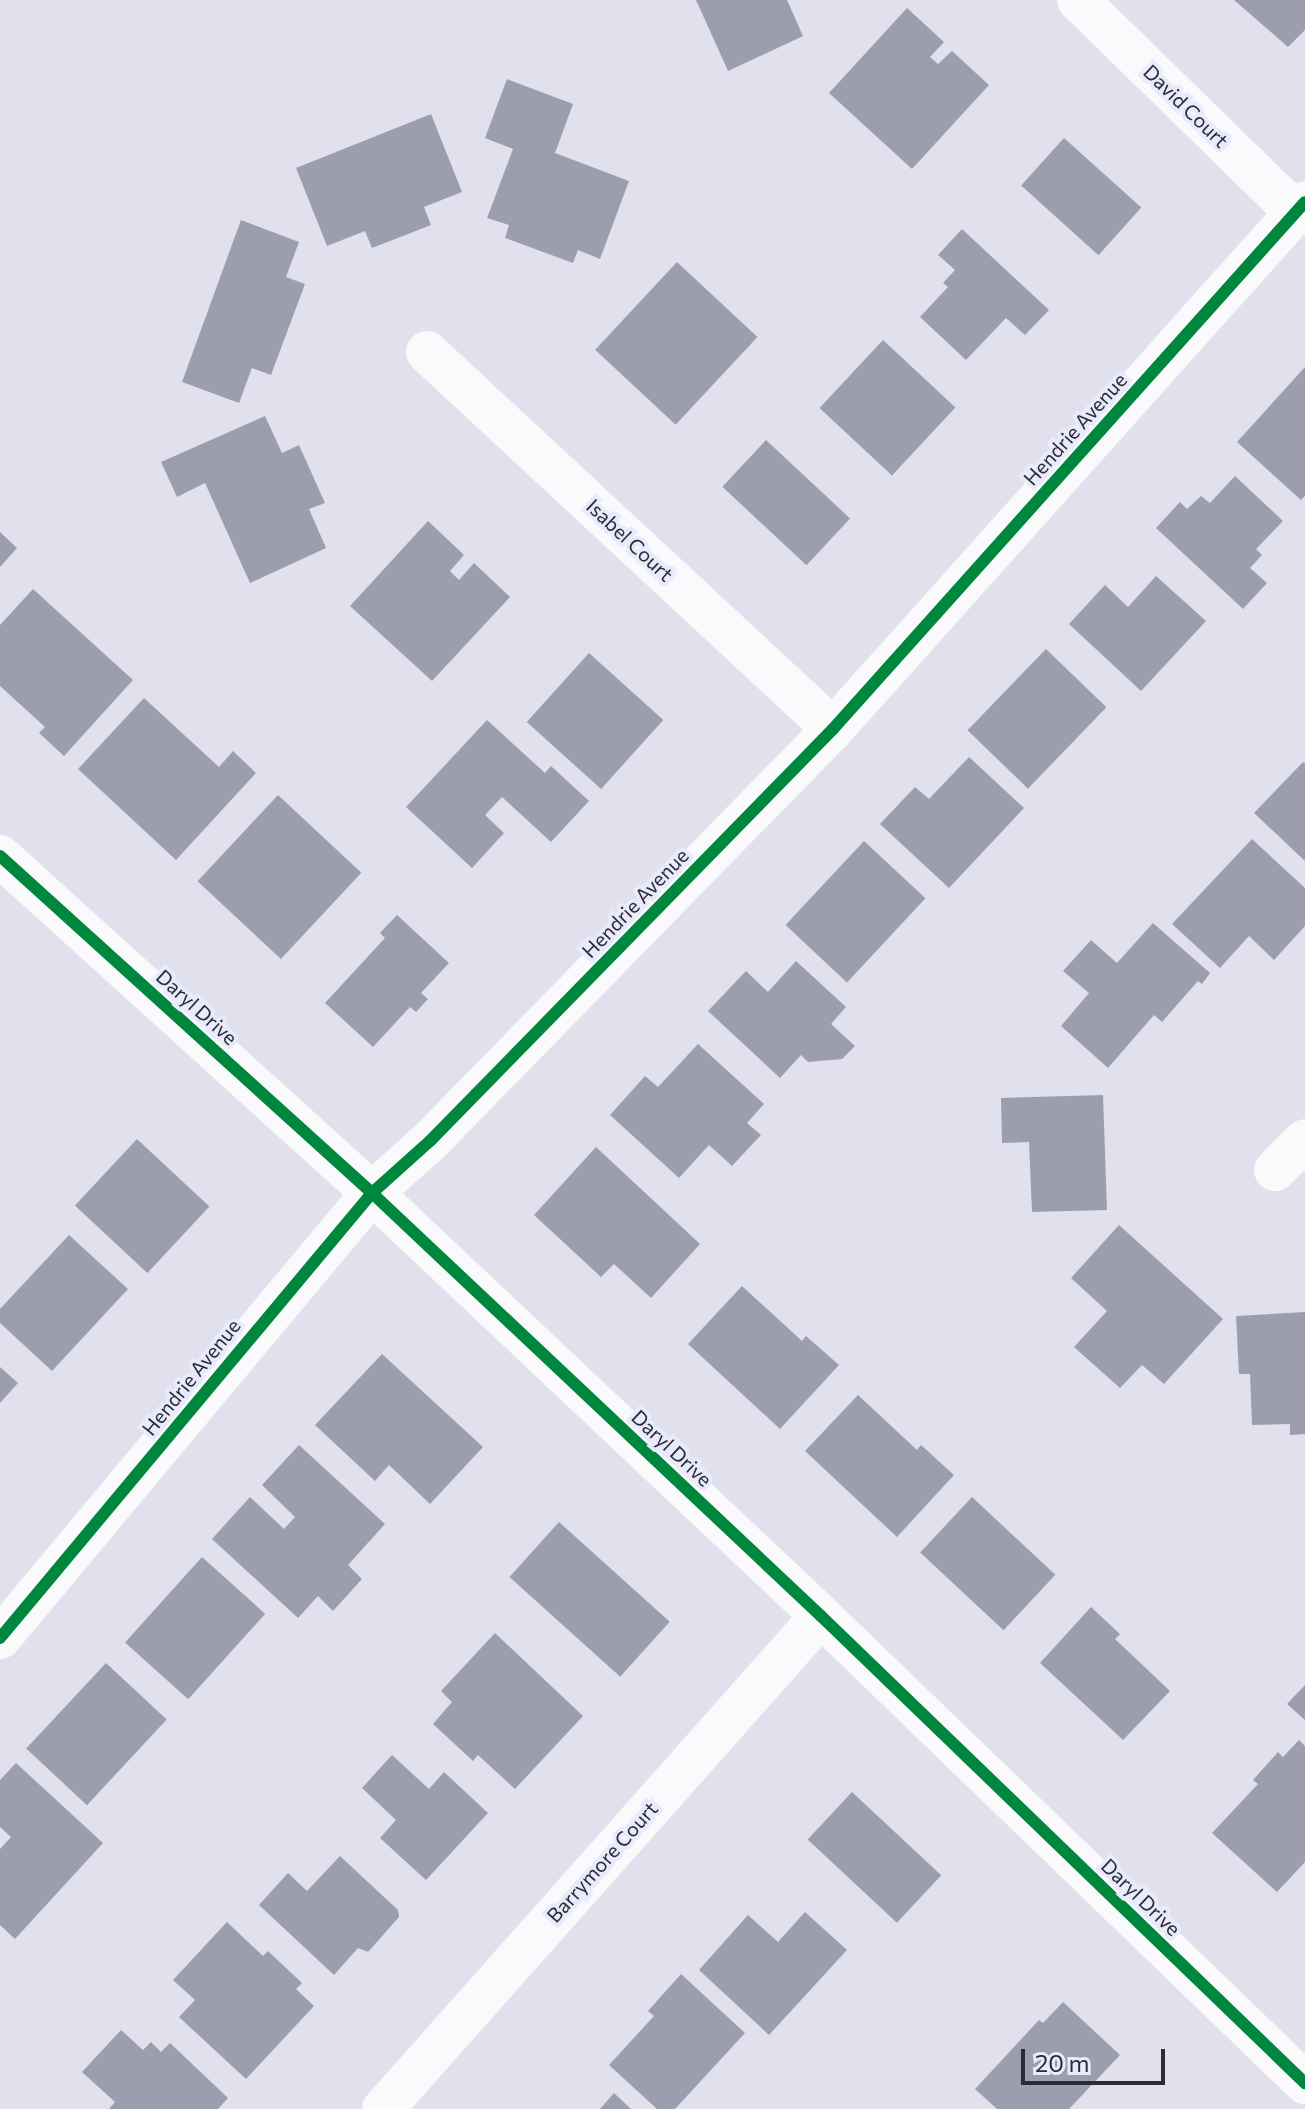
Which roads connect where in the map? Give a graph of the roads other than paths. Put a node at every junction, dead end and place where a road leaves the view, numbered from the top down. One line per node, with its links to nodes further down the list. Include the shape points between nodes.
1 (1078, 0): 2 (street, David Court)
2 (1300, 207): 4 (street, Hendrie Avenue)
3 (427, 352): 4 (street, Isabel Court)
4 (833, 729): 8 (street, Hendrie Avenue, via 430,1141)
5 (0, 856): 8 (street, Daryl Drive)
6 (1305, 1140): 7 (street)
7 (1275, 1170)
8 (372, 1193): 9 (street, Daryl Drive); 10 (street, Hendrie Avenue)
9 (821, 1616): 11 (street, Daryl Drive); 12 (street, Barrymore Court)
10 (0, 1638)
11 (1305, 2086): 13 (street)
12 (383, 2109)
13 (1286, 2109)

